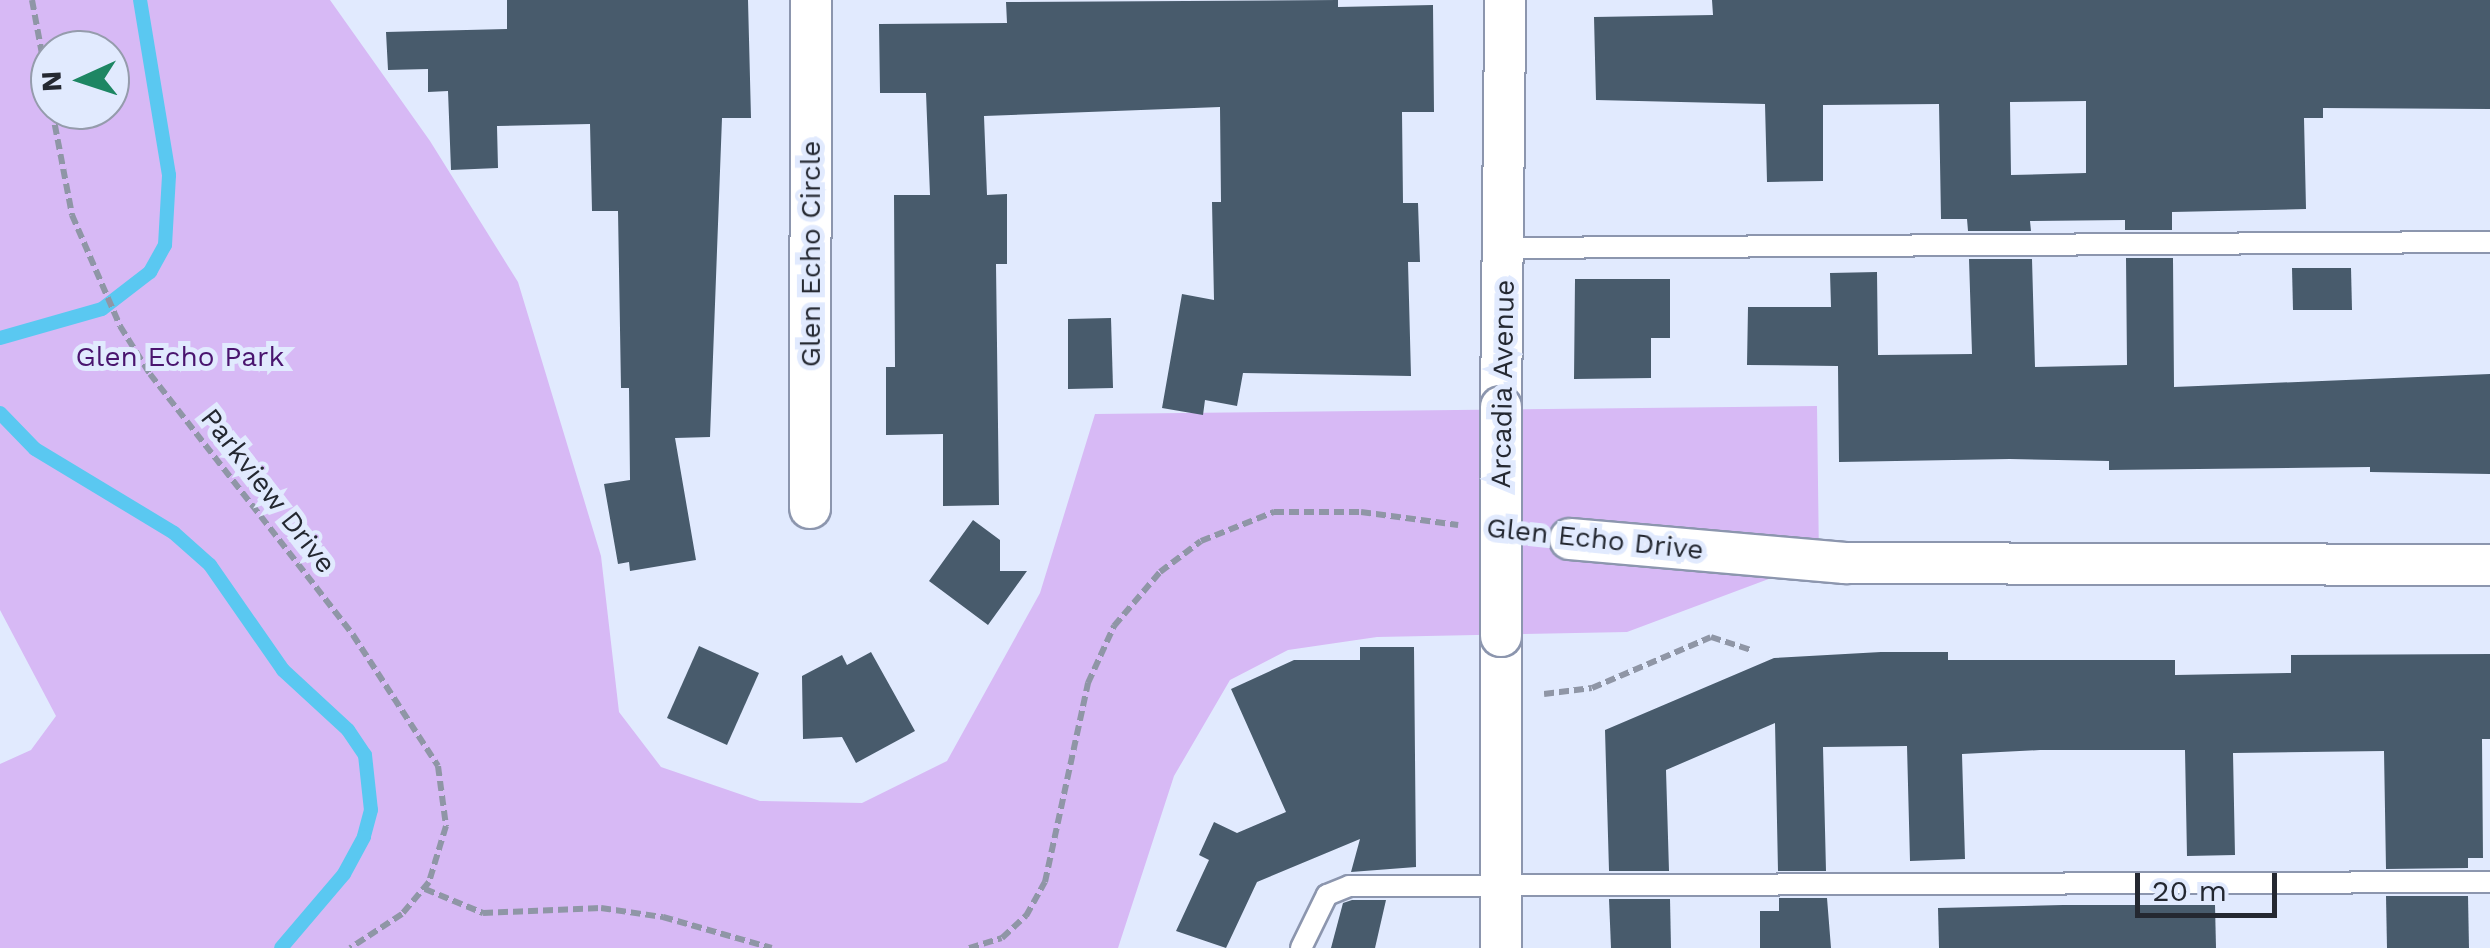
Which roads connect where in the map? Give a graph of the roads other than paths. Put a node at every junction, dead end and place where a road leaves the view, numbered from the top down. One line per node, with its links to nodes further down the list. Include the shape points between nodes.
1 (811, 0): 5 (street, Glen Echo Circle)
2 (1505, 0): 4 (street, Arcadia Avenue)
3 (2490, 242): 4 (lane)
4 (1504, 248): 8 (street, Arcadia Avenue, bridge)
5 (810, 508)
6 (1570, 538): 7 (street, Glen Echo Drive, via 1845,563)
7 (2490, 565)
8 (1501, 882): 9 (lane); 10 (lane, via 1338,888 1318,906); 11 (street, Arcadia Avenue)
9 (2490, 882)
10 (1301, 948)
11 (1500, 948)

